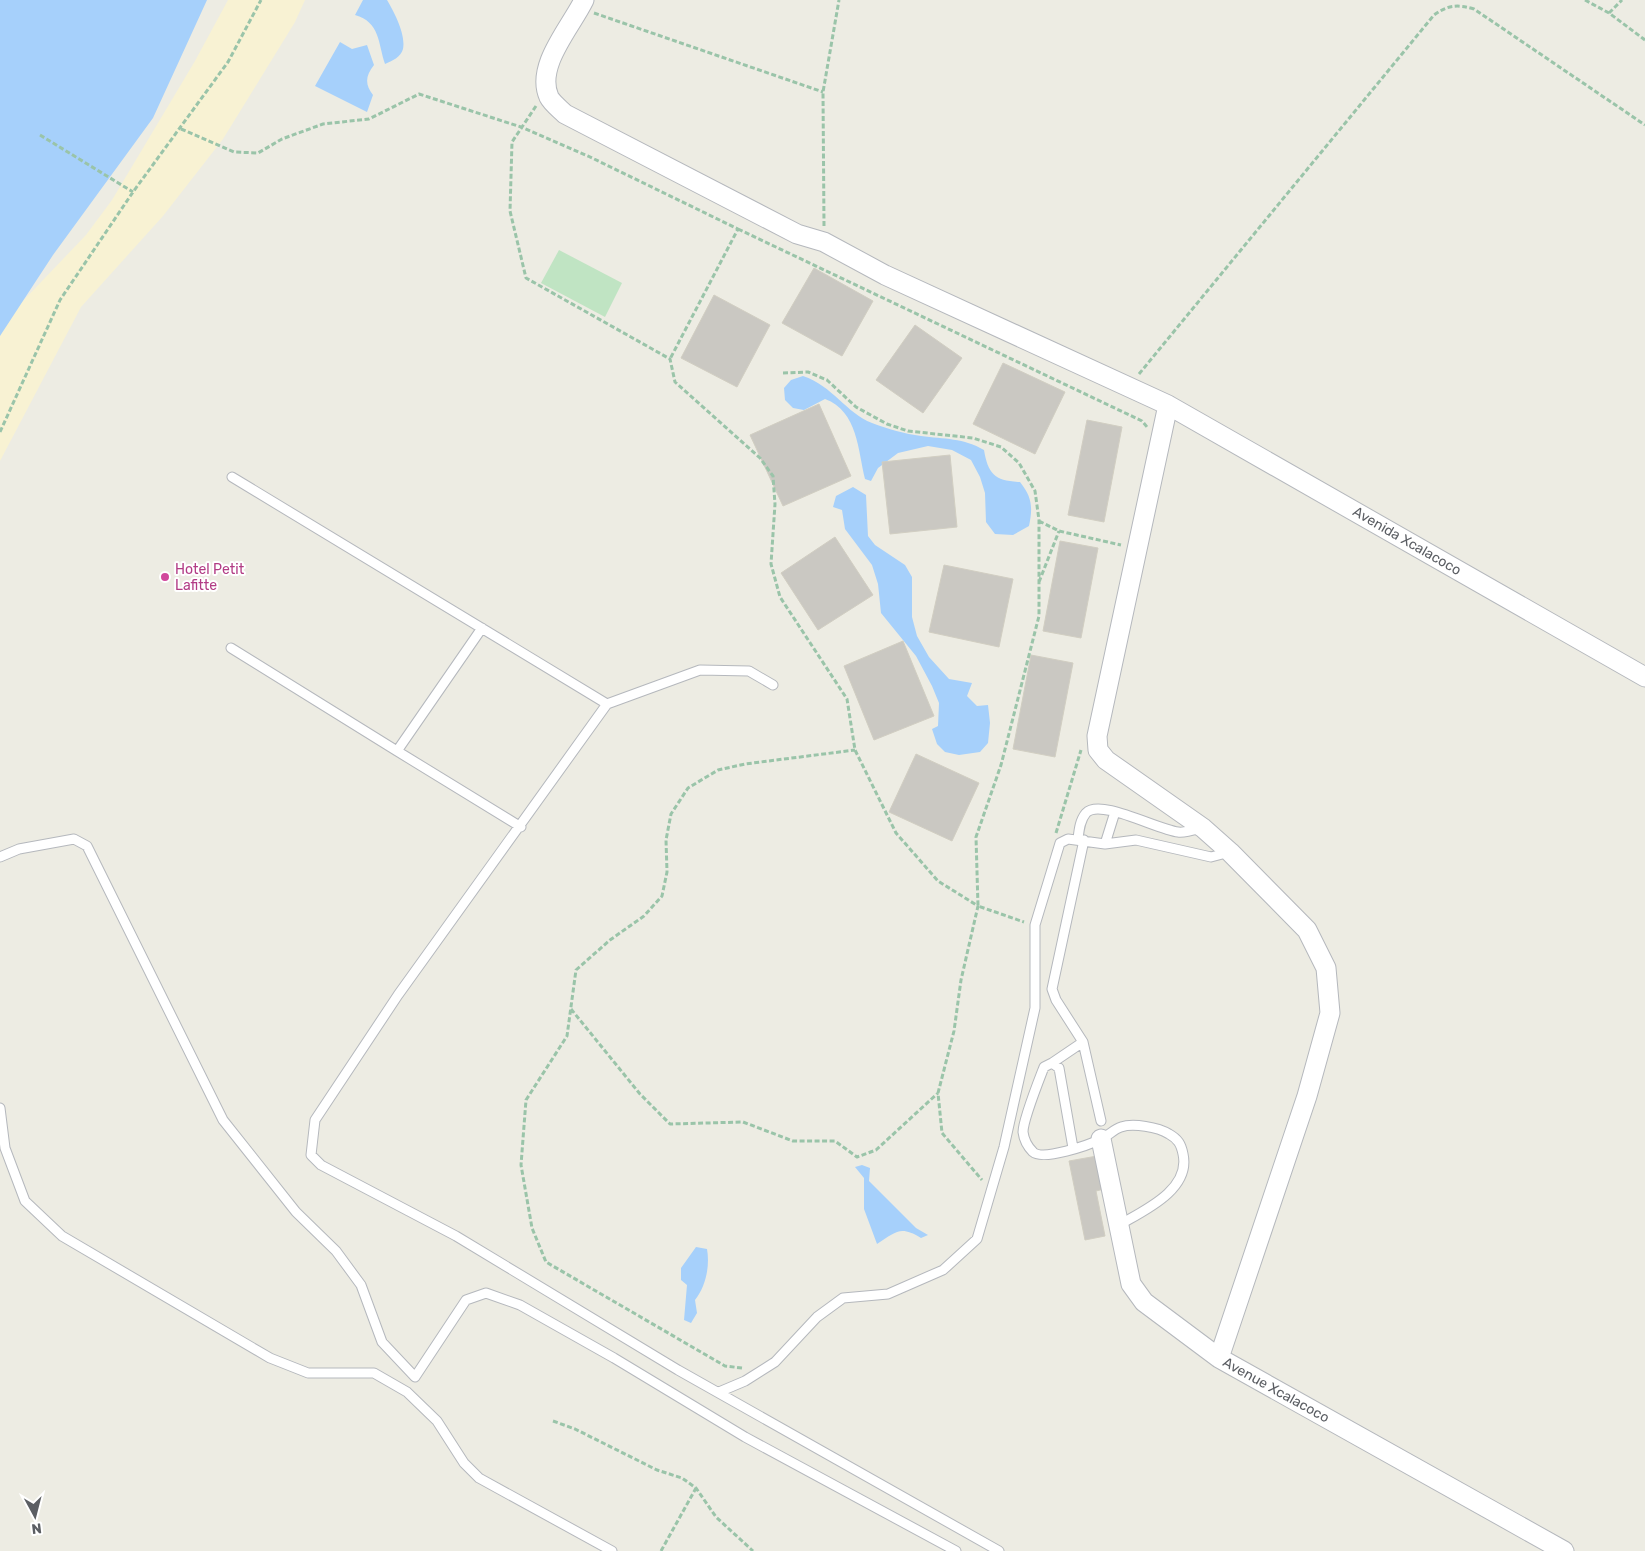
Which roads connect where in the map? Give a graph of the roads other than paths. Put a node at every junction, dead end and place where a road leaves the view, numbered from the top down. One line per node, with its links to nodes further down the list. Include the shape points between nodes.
1 (582, 4): 2 (street, Avenida Xcalacoco, via 544,75 549,97 565,114 798,234 824,242 885,275)
2 (1168, 406): 6 (street, Avenida Xcalacoco); 12 (street, via 1097,736 1098,750 1106,760)
3 (232, 478): 4 (lane)
4 (482, 628): 8 (lane); 9 (lane)
5 (231, 648): 9 (lane)
6 (1645, 677)
7 (773, 685): 8 (lane, via 749,671 700,670)
8 (607, 704): 11 (lane)
9 (397, 751): 11 (lane)
10 (1115, 812): 12 (lane, via 1179,832); 13 (lane, via 1096,808 1087,812 1081,820); 14 (lane)
11 (520, 827): 26 (lane, via 398,995 315,1120 311,1154 321,1164 456,1236)
12 (1203, 828): 15 (street)
13 (1081, 839): 14 (lane); 17 (lane, via 1052,989); 26 (lane, via 1060,843 1035,926 1034,1008 1004,1147 978,1239 943,1270 888,1294 843,1298 817,1318 775,1362 745,1381)
14 (1105, 844): 15 (lane, via 1136,840 1211,857)
15 (1230, 852): 23 (street, via 1307,930 1326,968 1330,1013 1307,1096)
16 (0, 857): 24 (lane, via 19,849 74,839 86,846 223,1120 296,1212 336,1251 361,1284 382,1342)
17 (1083, 1042): 18 (lane); 20 (lane)
18 (1052, 1063): 21 (lane, via 1059,1068); 21 (lane, via 1044,1067 1023,1130 1026,1144 1035,1154 1049,1156)
19 (0, 1108): 25 (lane, via 5,1148 25,1201 62,1236 270,1358 308,1373 374,1373)
20 (1101, 1130): 21 (lane); 22 (street, Avenue Xcalacoco); 22 (lane, via 1133,1126 1168,1132 1181,1143 1184,1158 1180,1177 1171,1190 1152,1206)
21 (1073, 1148)
22 (1119, 1225): 23 (street, Avenue Xcalacoco, via 1131,1284 1144,1302)
23 (1219, 1358): 30 (street, Avenue Xcalacoco)
24 (415, 1377): 25 (lane); 28 (lane, via 466,1300 486,1292 520,1305 745,1437)
25 (407, 1392): 27 (lane, via 437,1421 464,1463 479,1478)
26 (719, 1392): 29 (lane)
27 (612, 1551)
28 (956, 1551)
29 (999, 1551)
30 (1564, 1551)

